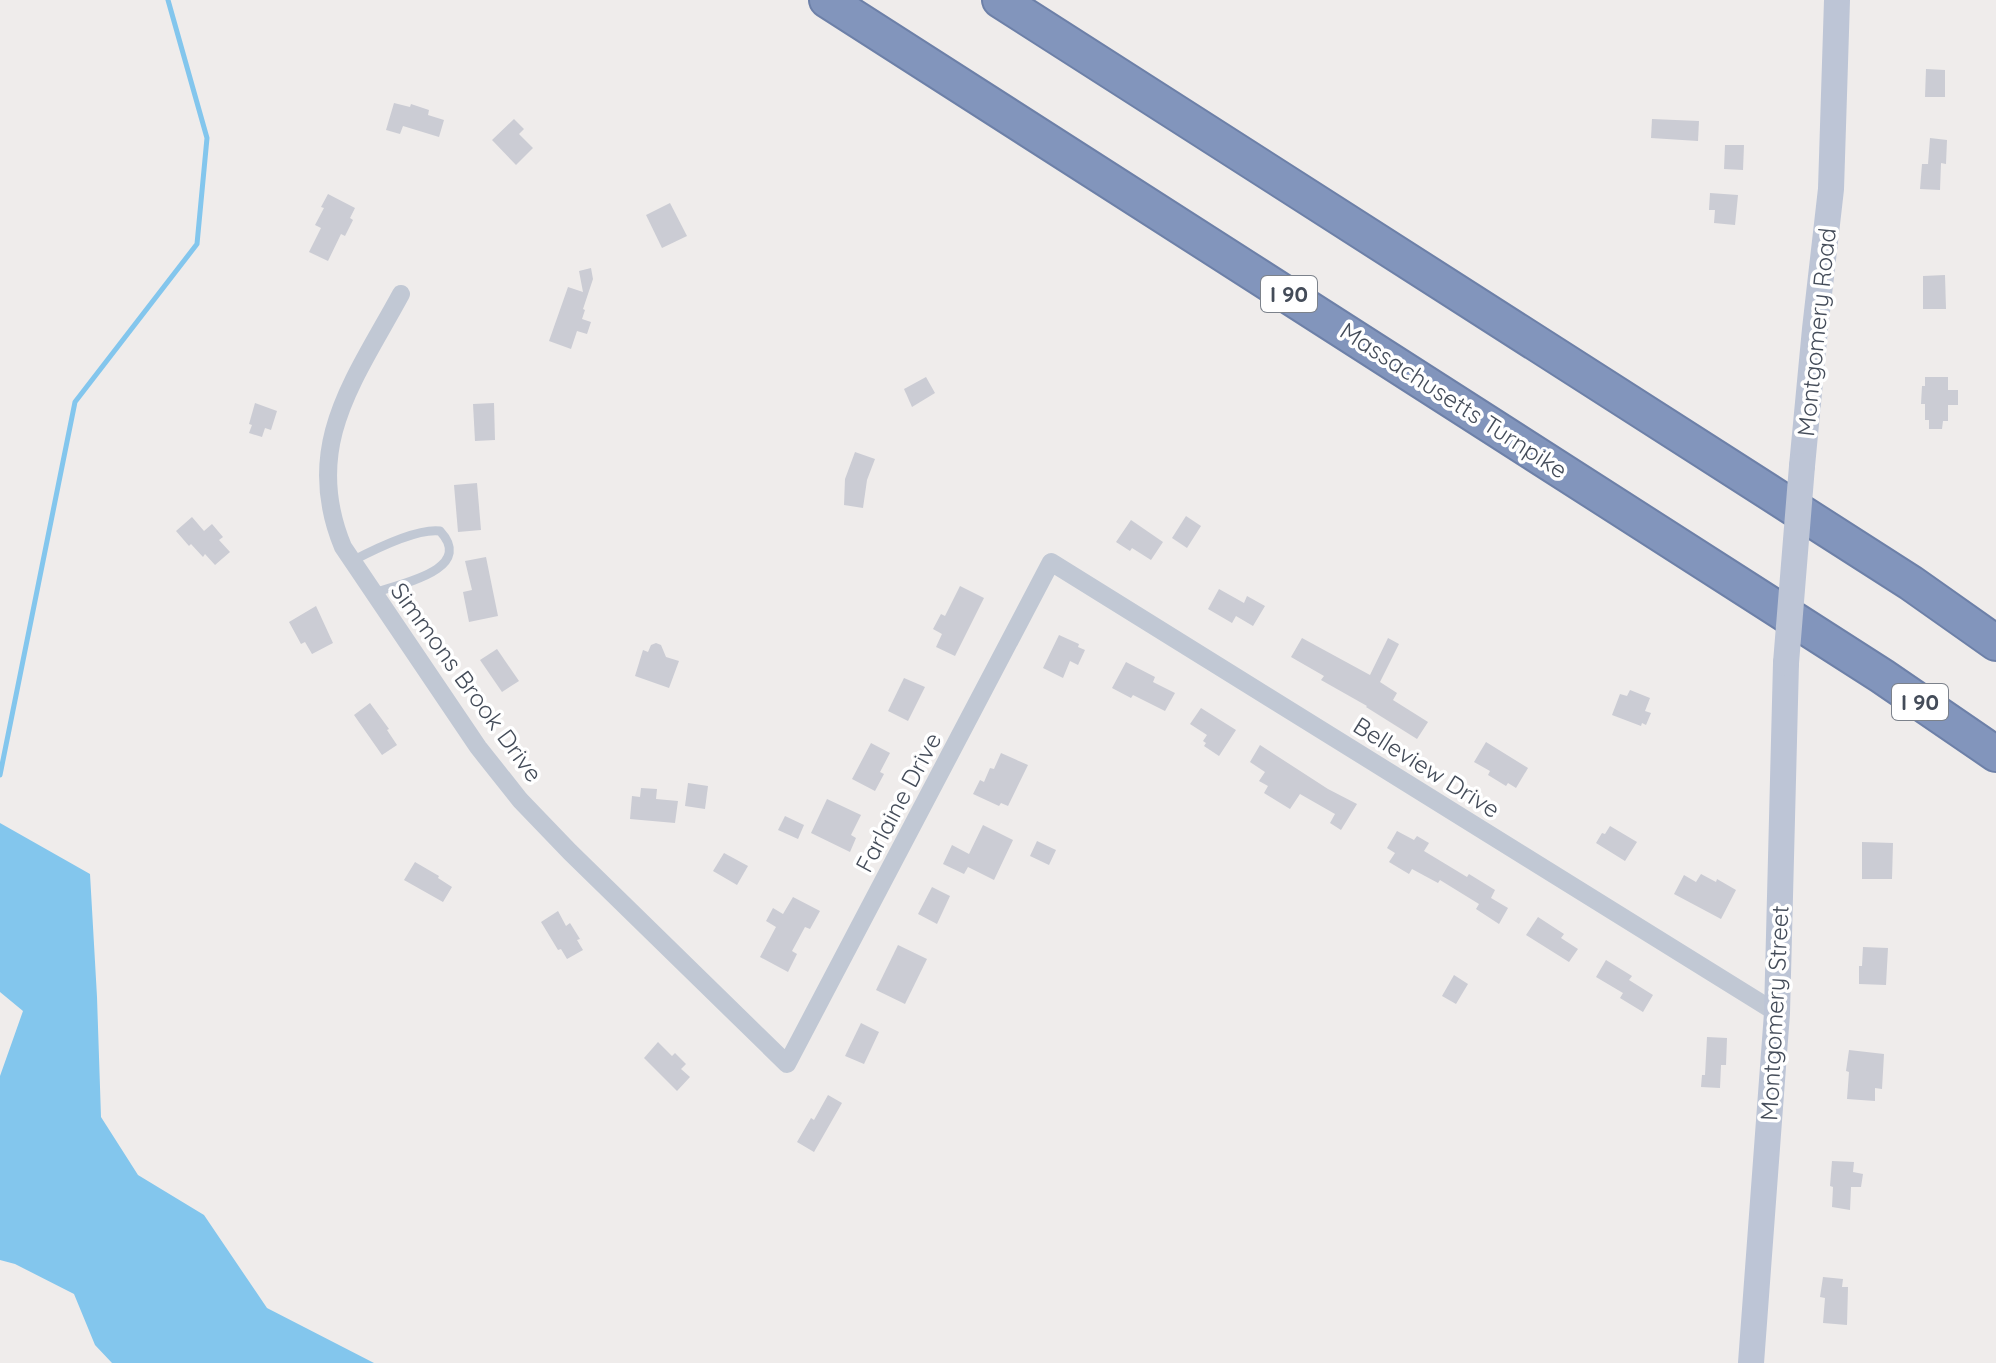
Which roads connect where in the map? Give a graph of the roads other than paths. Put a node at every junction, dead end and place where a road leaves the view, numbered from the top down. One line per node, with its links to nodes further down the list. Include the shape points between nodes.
1 (827, 0): 10 (highway, Massachusetts Turnpike / I 90, via 1869,667)
2 (1000, 0): 8 (highway, via 1911,583)
3 (1837, 0): 9 (main road, Montgomery Road, bridge, via 1831,189)
4 (401, 294): 5 (street, Simmons Brook Drive, via 347,394 331,441 331,510)
5 (352, 561): 7 (street, Simmons Brook Drive); 7 (lane, via 428,530 440,531 448,540 444,566)
6 (1051, 562): 11 (street, Belleview Drive); 12 (street, Farlaine Drive)
7 (373, 593): 12 (street, Simmons Brook Drive, via 520,800)
8 (1996, 643)
9 (1786, 663): 11 (main road, Montgomery Street)
10 (1996, 754)
11 (1777, 1013): 13 (main road, Montgomery Street)
12 (787, 1064)
13 (1751, 1363)

